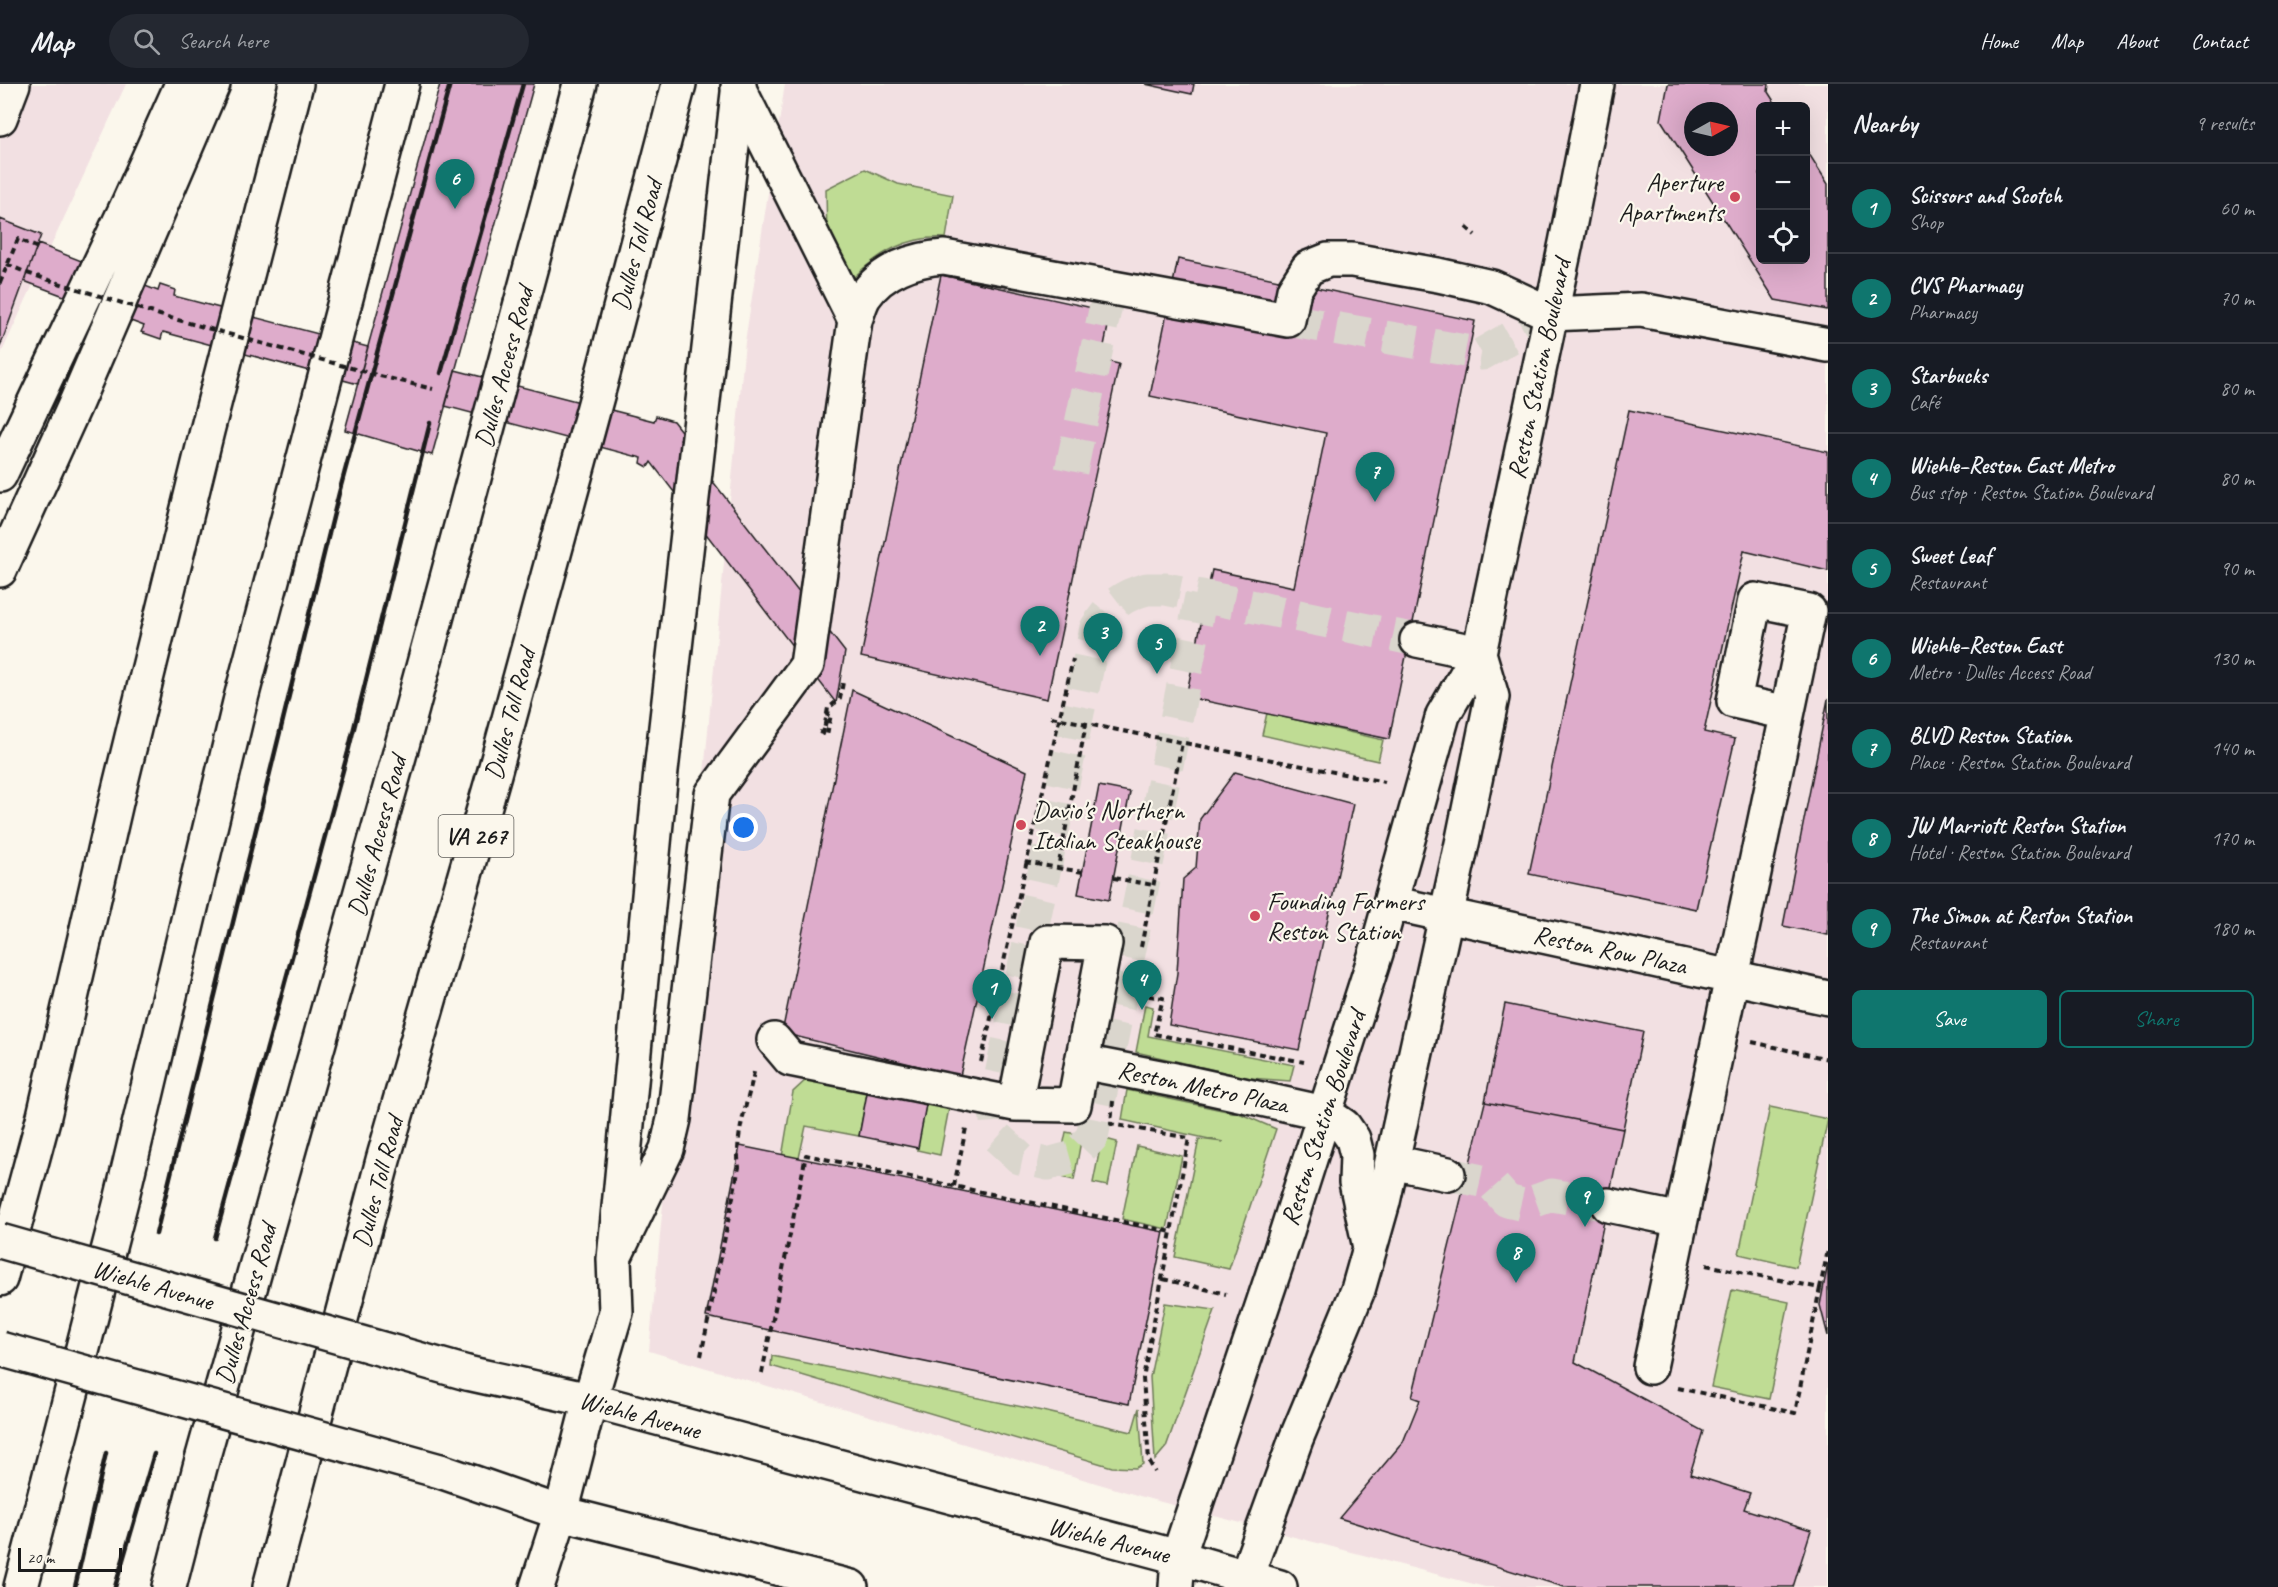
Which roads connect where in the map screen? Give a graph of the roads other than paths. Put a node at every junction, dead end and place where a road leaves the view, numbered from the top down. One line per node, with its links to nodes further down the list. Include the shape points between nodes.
1 (13, 84): 10 (main road)
2 (182, 84): 14 (main road)
3 (213, 84): 15 (main road)
4 (296, 84): 34 (main road, via 207,431 44,1116)
5 (402, 84): 41 (main road, via 240,702 121,1201)
6 (580, 84): 42 (main road, Dulles Access Road)
7 (679, 84): 43 (main road, Dulles Toll Road / VA 267, via 497,763 383,1160)
8 (1597, 84): 11 (main road, Reston Station Boulevard)
9 (738, 86): 12 (main road); 33 (main road, via 661,771)
10 (0, 118)
11 (1551, 314): 12 (main road, via 1492,287 1352,260 1328,261 1308,268 1294,290 1288,320 944,257 912,262 892,271 864,298); 13 (main road, via 1641,310); 17 (main road, Reston Station Boulevard)
12 (855, 320): 33 (main road, via 807,665 712,794 674,1119 667,1149)
13 (1828, 345)
14 (0, 475)
15 (0, 570)
16 (1417, 640): 17 (main road)
17 (1479, 653): 19 (main road, Reston Station Boulevard, via 1443,715); 20 (main road, Reston Station Boulevard, via 1492,697)
18 (1787, 713): 21 (main road)
19 (1391, 903): 20 (main road, Reston Row Plaza); 26 (main road, Reston Station Boulevard)
20 (1445, 914): 21 (main road, Reston Row Plaza); 27 (main road, Reston Station Boulevard)
21 (1732, 977): 22 (main road, Reston Row Plaza); 30 (main road)
22 (1828, 998)
23 (765, 1052): 25 (main road)
24 (1082, 1062): 25 (main road, Reston Metro Plaza, via 1074,1105); 25 (main road, Reston Metro Plaza, via 1105,943 1047,942); 26 (main road, Reston Metro Plaza)
25 (1015, 1104)
26 (1325, 1113): 32 (main road, via 1344,1126 1353,1139 1356,1182); 39 (main road, Reston Station Boulevard)
27 (1392, 1162): 28 (main road); 32 (main road, Reston Station Boulevard)
28 (1448, 1174)
29 (1608, 1205): 30 (main road)
30 (1681, 1220): 36 (main road)
31 (0, 1241): 37 (main road, Wiehle Avenue, bridge, via 467,1373)
32 (1370, 1250): 40 (main road, Reston Station Boulevard, via 1358,1290)
33 (614, 1259): 37 (main road, via 616,1312)
34 (0, 1279)
35 (0, 1349): 38 (main road, bridge, via 440,1471)
36 (1665, 1373)
37 (590, 1400): 38 (main road); 39 (main road, Wiehle Avenue)
38 (561, 1514): 44 (main road); 45 (main road)
39 (1177, 1572): 40 (main road, Wiehle Avenue)
40 (1242, 1582): 46 (main road, Wiehle Avenue)
41 (21, 1587)
42 (170, 1587)
43 (270, 1587)
44 (537, 1587)
45 (851, 1587)
46 (1280, 1587)

